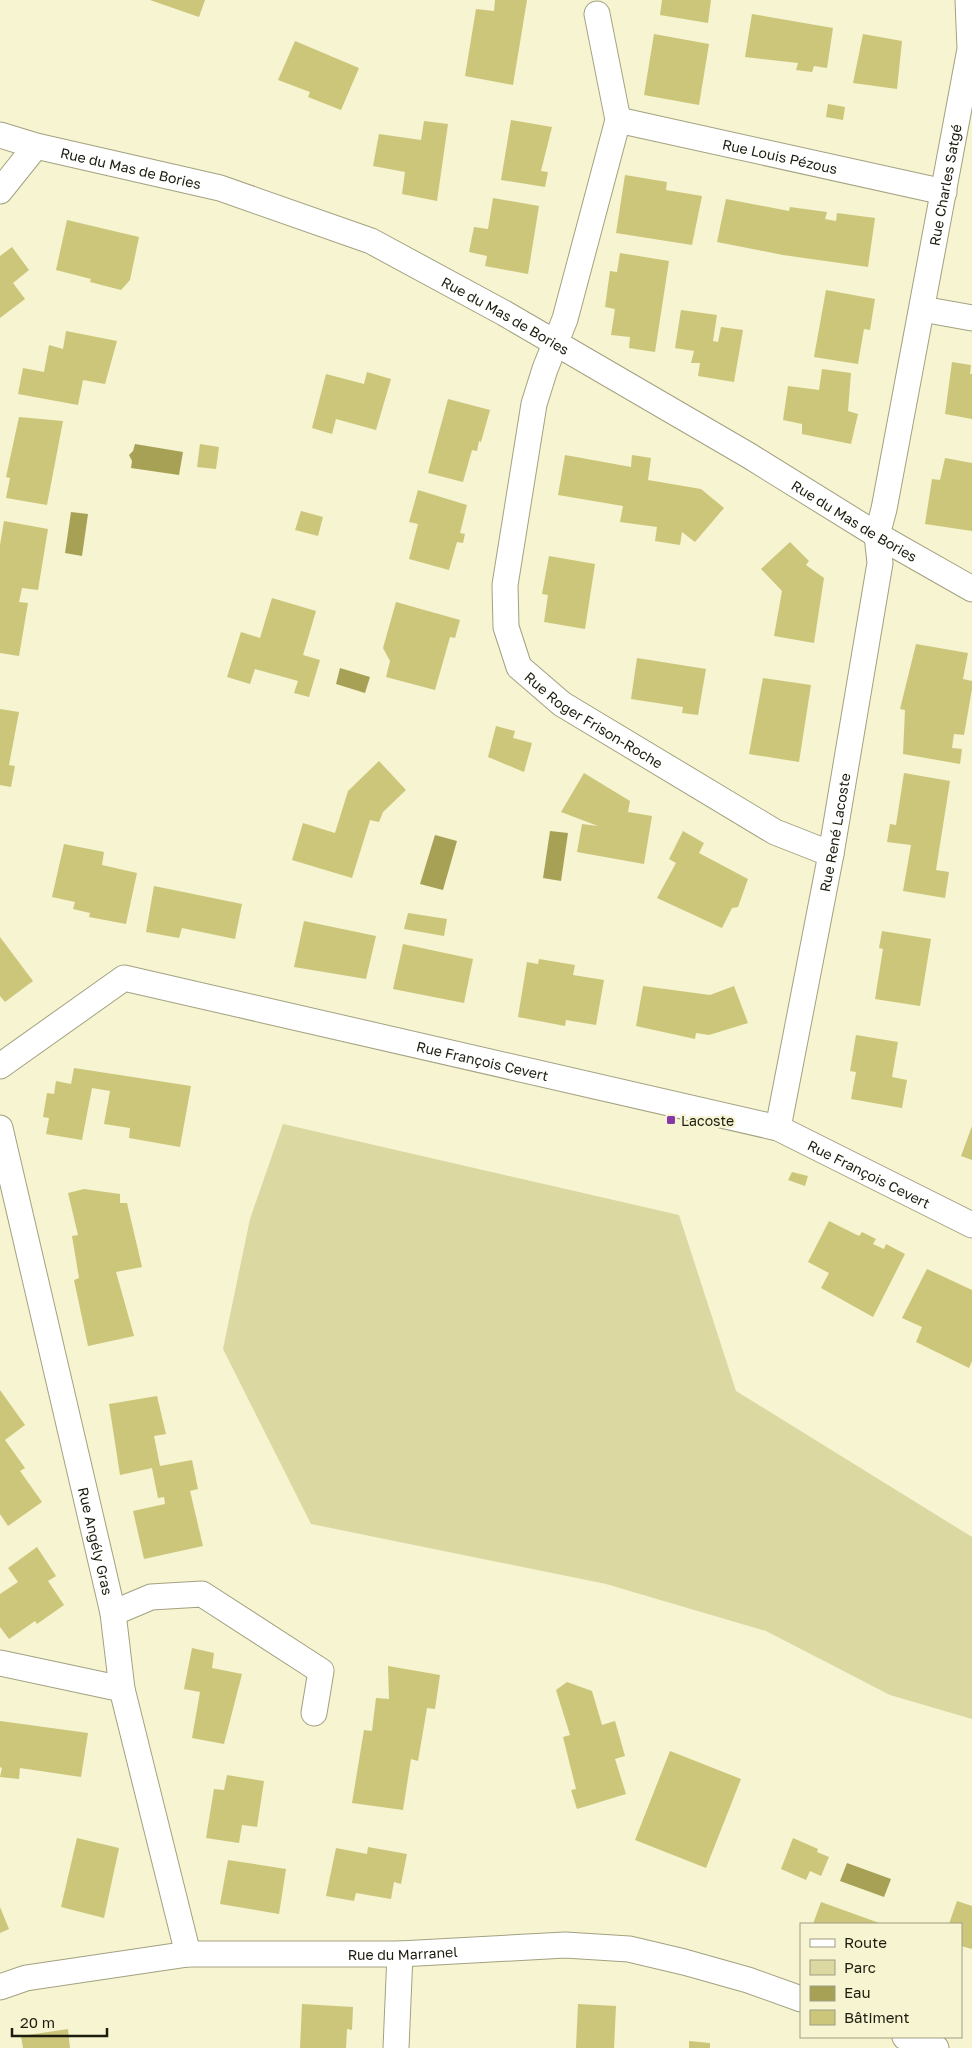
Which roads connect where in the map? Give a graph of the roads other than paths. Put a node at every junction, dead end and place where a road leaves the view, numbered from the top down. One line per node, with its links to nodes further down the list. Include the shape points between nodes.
1 (968, 0): 7 (street, Rue Charles Satgé, via 970,49)
2 (597, 14): 3 (street)
3 (618, 120): 7 (street, Rue Louis Pézous); 10 (street, via 566,320)
4 (0, 134): 5 (street, Rue du Mas de Bories)
5 (36, 146): 6 (street); 10 (street, Rue du Mas de Bories, via 220,188 371,241)
6 (0, 191)
7 (944, 192): 8 (street, Rue Charles Satgé)
8 (922, 309): 9 (street); 11 (street, Rue Charles Satgé)
9 (972, 318)
10 (555, 343): 11 (street, Rue du Mas de Bories); 13 (street, Rue Roger Frison-Roche, via 534,404 505,585 506,627 519,667 562,704 775,832)
11 (877, 534): 12 (street, Rue du Mas de Bories); 13 (street, Rue René Lacoste, via 880,564)
12 (972, 589)
13 (831, 854): 16 (street, Rue René Lacoste)
14 (0, 1066): 16 (street, Rue François Cevert, via 124,978)
15 (0, 1128): 18 (street, Rue Angély Gras)
16 (778, 1128): 17 (street, Rue François Cevert)
17 (972, 1225)
18 (113, 1613): 20 (street, Rue Angély Gras); 21 (street, via 151,1597 202,1594 321,1671)
19 (0, 1663): 20 (street)
20 (122, 1689): 22 (street, Rue Angély Gras)
21 (314, 1713)
22 (188, 1954): 23 (street, Rue du Marranel); 24 (street, Rue du Marranel, via 26,1978)
23 (400, 1954): 25 (street, Rue du Marranel, via 564,1945 628,1949 748,1980); 27 (street)
24 (0, 1987)
25 (800, 1999)
26 (908, 2038): 28 (street)
27 (396, 2048)
28 (936, 2048)

